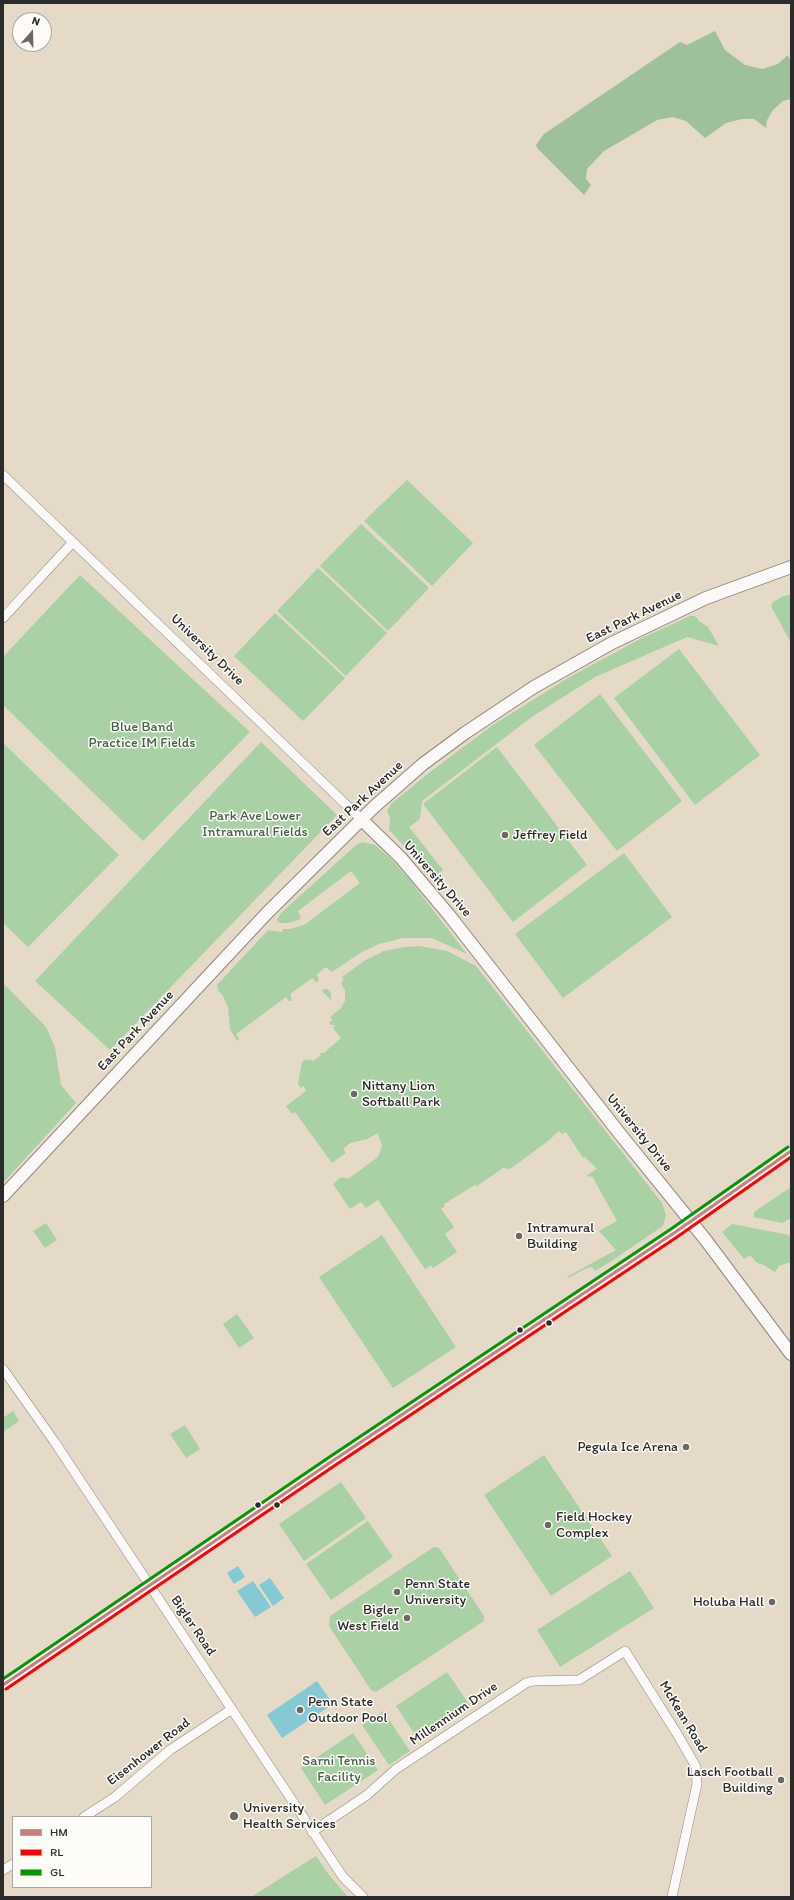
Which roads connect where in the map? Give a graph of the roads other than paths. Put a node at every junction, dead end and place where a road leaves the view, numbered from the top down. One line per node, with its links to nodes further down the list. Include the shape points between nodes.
1 (3, 475): 2 (street, University Drive)
2 (74, 542): 4 (street); 5 (street, University Drive)
3 (791, 567): 5 (main road, East Park Avenue, via 670,614 570,666 465,733 403,780)
4 (3, 618)
5 (361, 819): 7 (main road, East Park Avenue, via 266,913); 8 (main road, University Drive, via 401,858 450,915)
6 (791, 1151): 8 (street)
7 (3, 1196)
8 (690, 1221): 9 (main road, University Drive); 11 (street)
9 (791, 1354)
10 (3, 1369): 11 (street, Bigler Road)
11 (150, 1585): 13 (street); 14 (street, Bigler Road)
12 (625, 1652): 16 (street, Millennium Drive, via 579,1680 526,1683 396,1770 367,1795); 20 (street, McKean Road, via 696,1767 697,1784)
13 (3, 1684)
14 (232, 1709): 15 (street, Eisenhower Road, via 170,1750 115,1797); 16 (street, Bigler Road)
15 (86, 1816)
16 (312, 1832): 19 (street, Bigler Road, via 344,1877)
17 (12, 1865): 18 (street)
18 (3, 1870)
19 (363, 1897)
20 (672, 1897)

